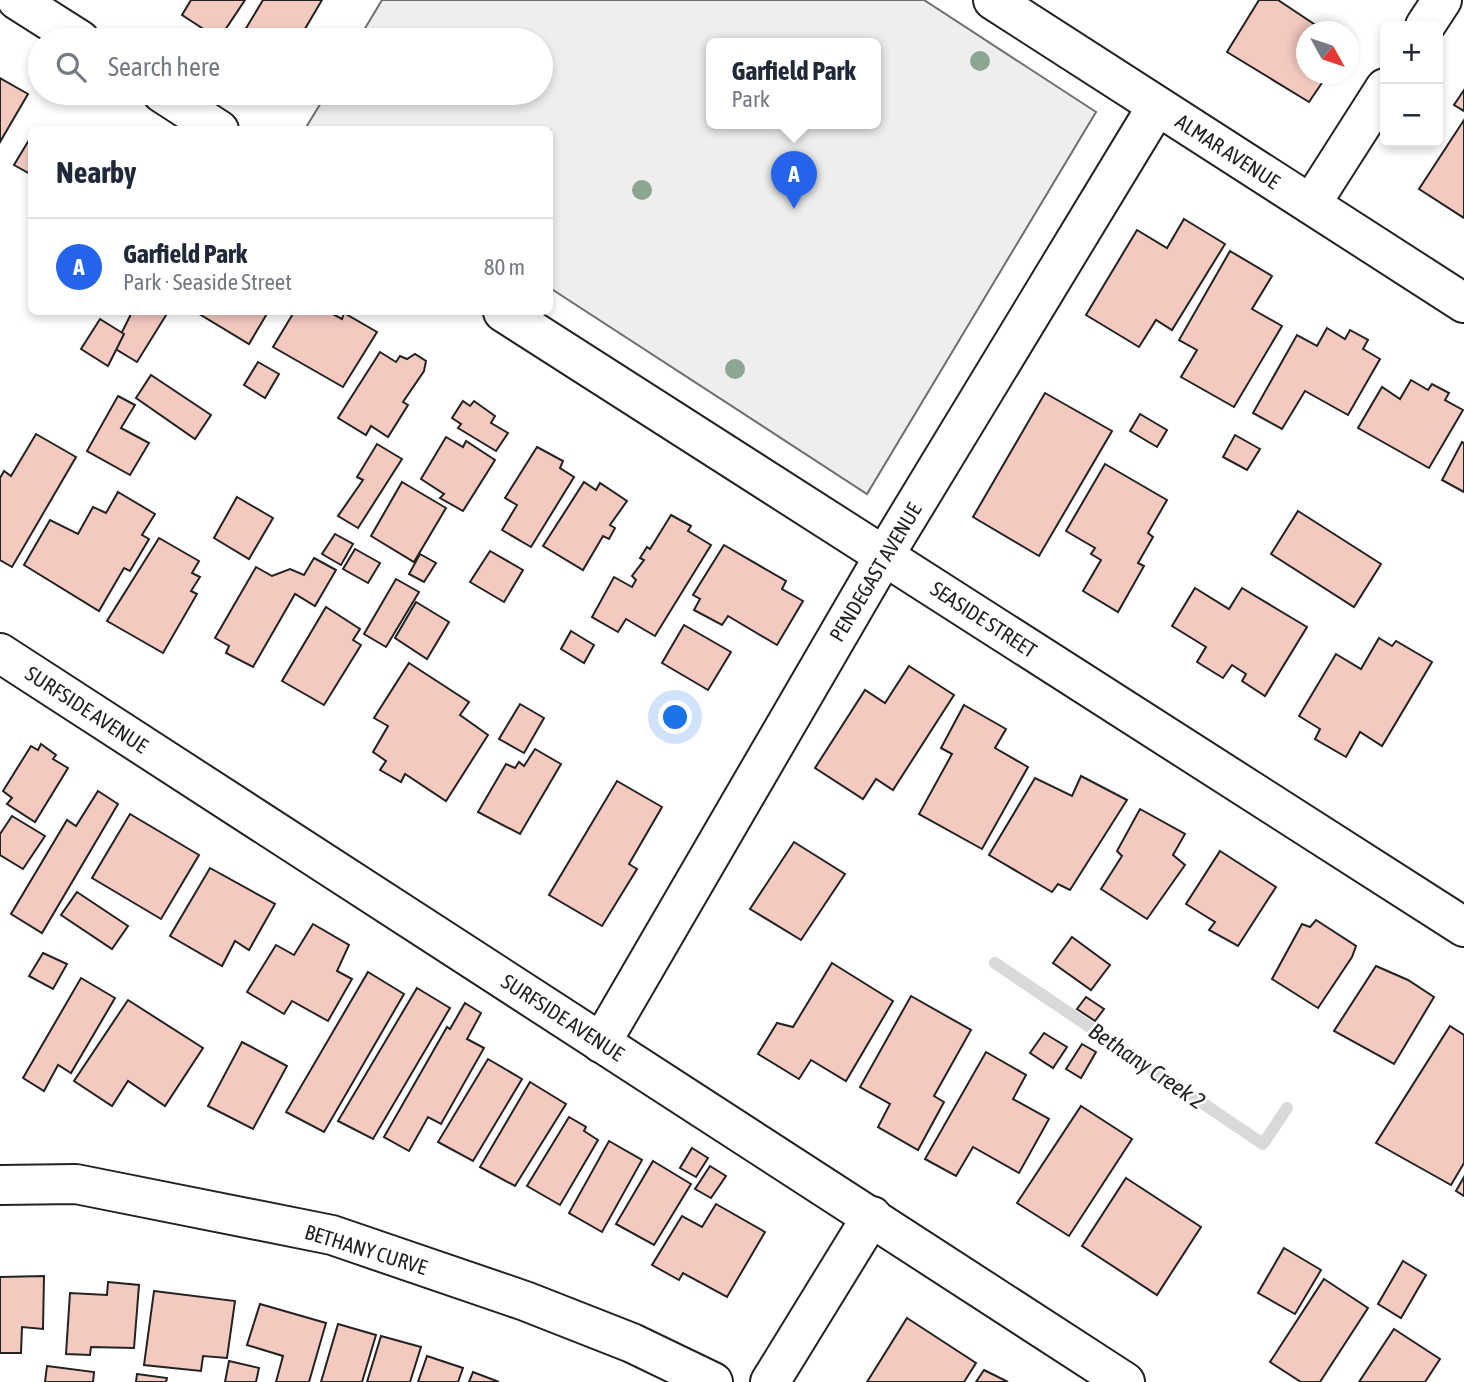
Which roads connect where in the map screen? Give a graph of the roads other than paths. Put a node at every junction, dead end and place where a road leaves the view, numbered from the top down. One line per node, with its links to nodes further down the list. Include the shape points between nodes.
1 (17, 0): 5 (street)
2 (993, 0): 8 (street, ALMAR AVENUE)
3 (1442, 0): 4 (street)
4 (1428, 21)
5 (61, 28)
6 (1380, 96): 10 (street)
7 (180, 105): 9 (street)
8 (1157, 106): 10 (street, ALMAR AVENUE); 13 (street, PENDEGAST AVENUE)
9 (213, 126)
10 (1311, 204): 11 (street, ALMAR AVENUE)
11 (1464, 303)
12 (508, 315): 13 (street, SEASIDE STREET)
13 (884, 556): 15 (street, SEASIDE STREET); 16 (street, PENDEGAST AVENUE)
14 (0, 653): 16 (street, SURFSIDE AVENUE)
15 (1464, 927)
16 (601, 1042): 18 (street, SURFSIDE AVENUE)
17 (0, 1185): 19 (street, BETHANY CURVE, via 76,1184 331,1235 525,1301 632,1343)
18 (872, 1216): 20 (street); 21 (street, SURFSIDE AVENUE)
19 (713, 1382)
20 (770, 1382)
21 (1125, 1382)

